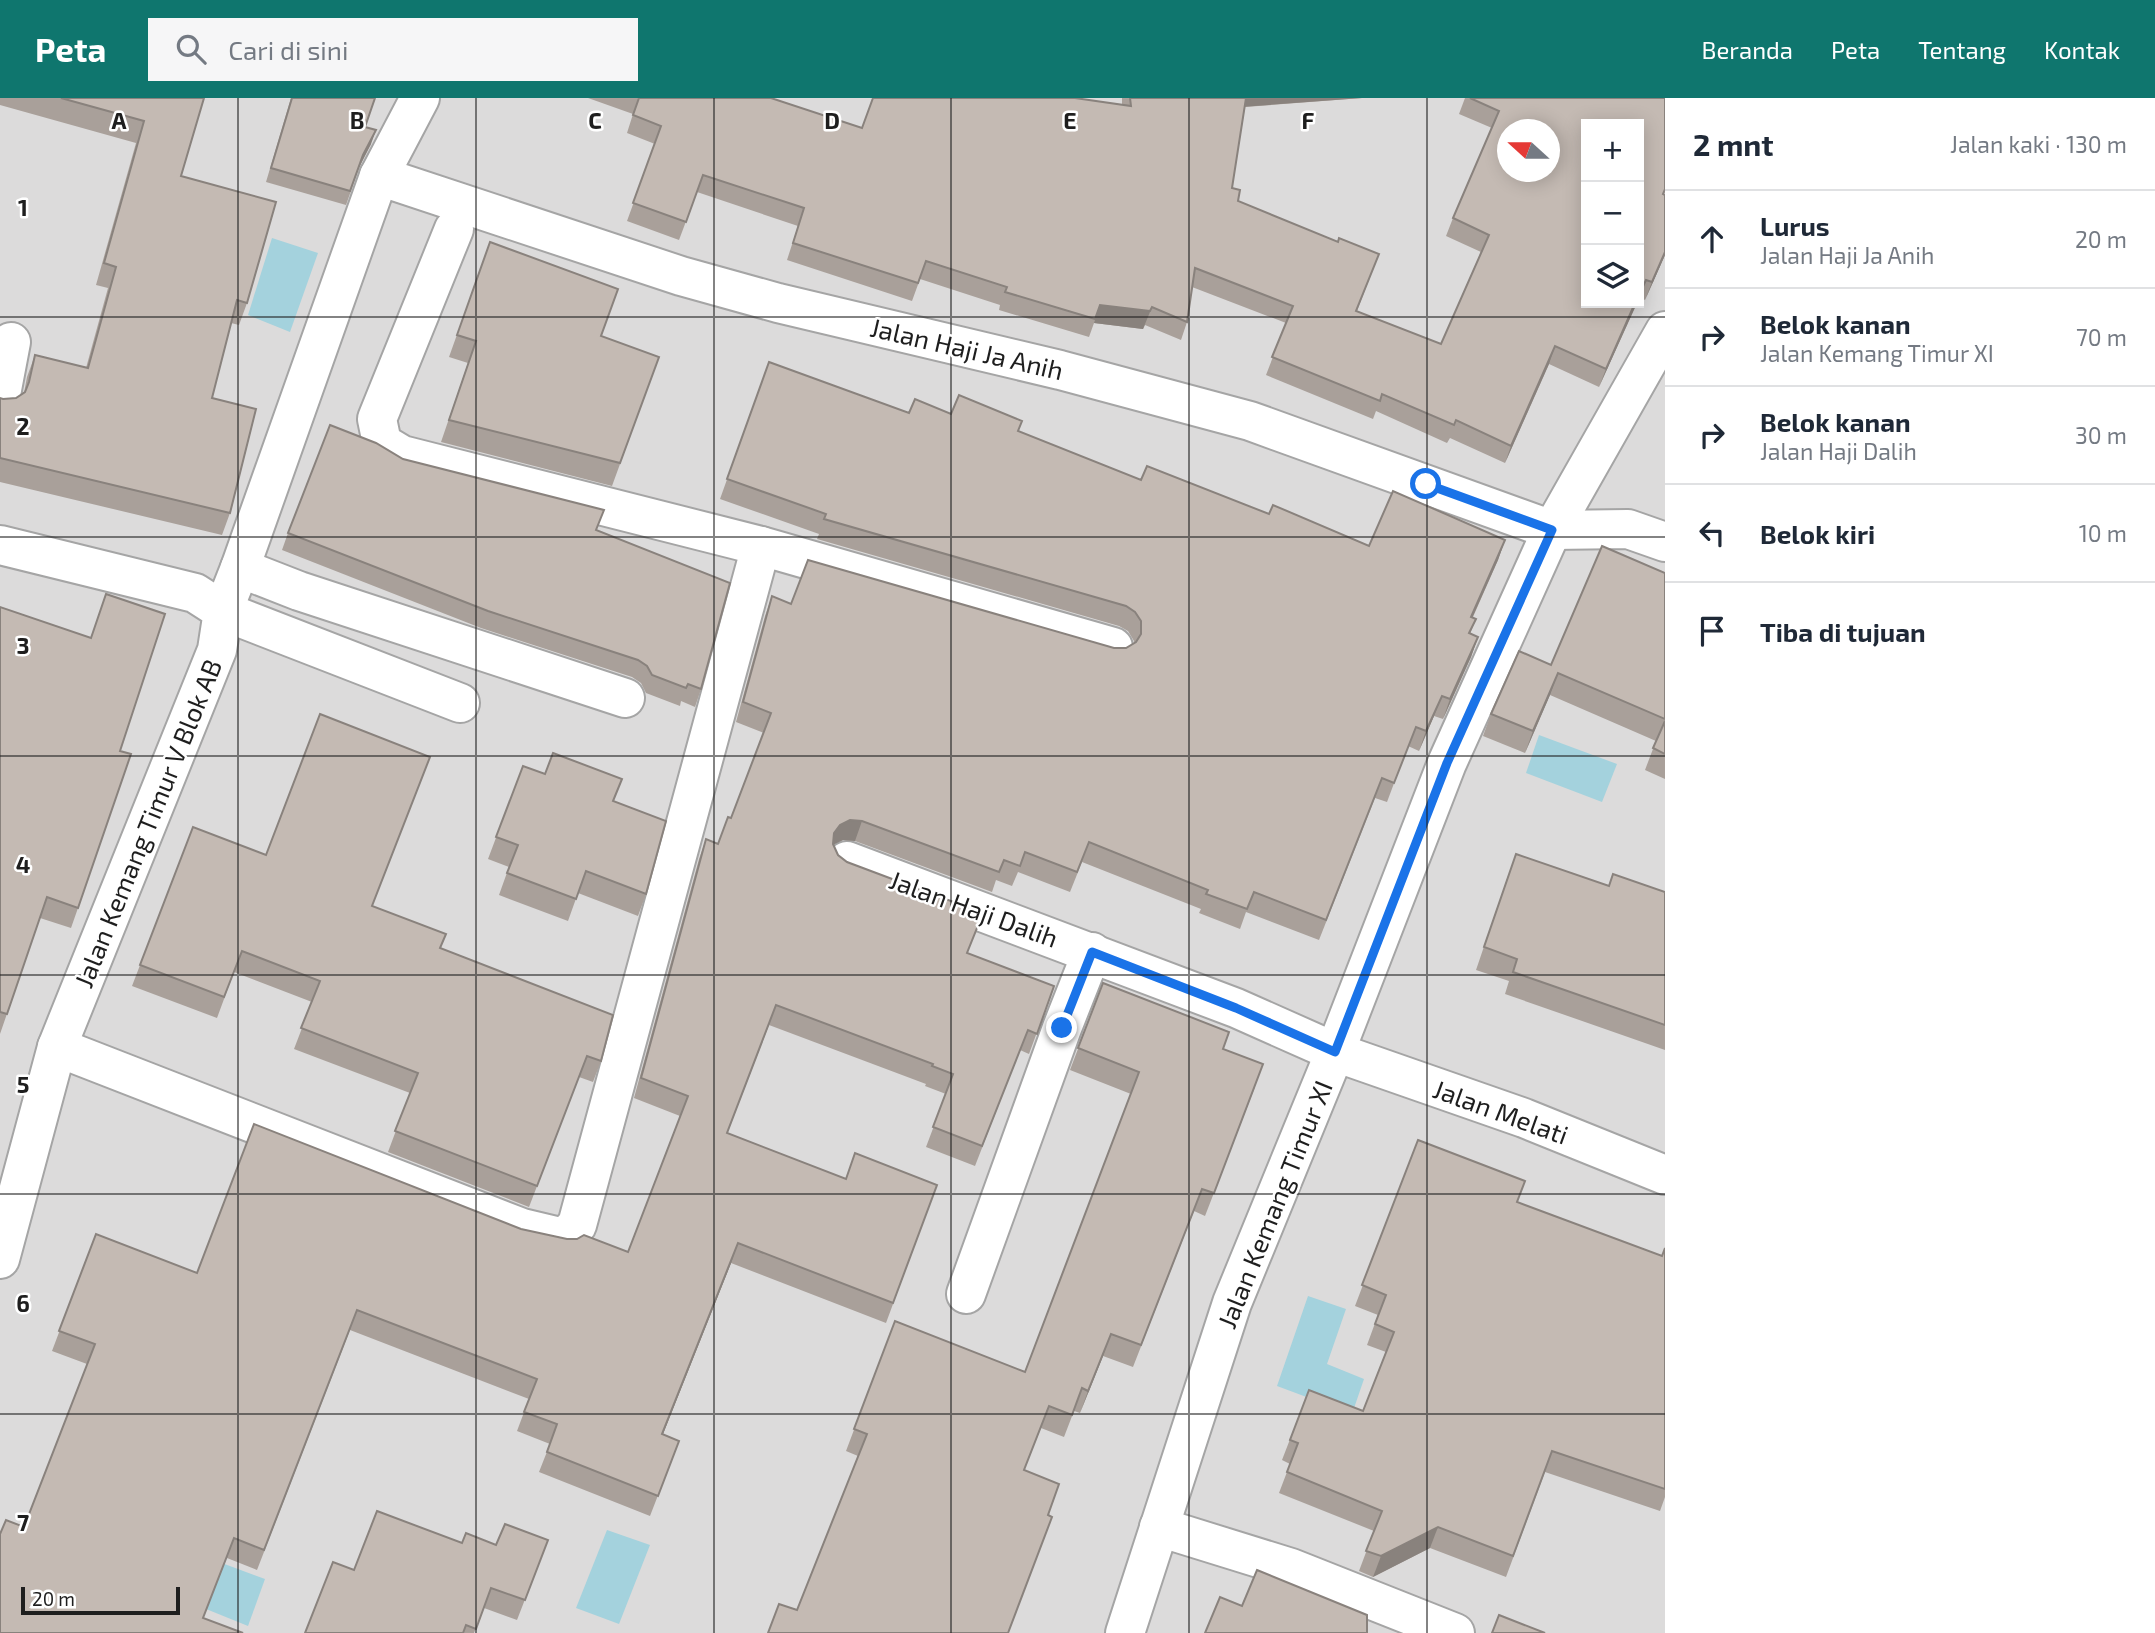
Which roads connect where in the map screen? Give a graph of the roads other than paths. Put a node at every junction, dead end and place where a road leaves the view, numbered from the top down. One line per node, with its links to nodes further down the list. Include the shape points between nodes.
1 (420, 98): 2 (street, Jalan Kemang Timur V Blok AB)
2 (379, 176): 7 (street, Jalan Haji Ja Anih, via 681,276 1250,421); 11 (street, Jalan Kemang Timur V Blok AB)
3 (454, 229): 10 (street, via 377,419 382,443 402,455)
4 (1665, 331): 7 (street, Jalan Kemang Timur XI)
5 (11, 341): 6 (street)
6 (0, 400)
7 (1552, 530): 8 (street, via 1628,528); 19 (street, Jalan Kemang Timur XI, via 1447,763)
8 (1665, 541)
9 (0, 545): 12 (street, via 195,593)
10 (761, 546): 13 (street); 18 (street, via 577,1225 564,1238 522,1227)
11 (240, 568): 12 (street, Jalan Kemang Timur V Blok AB); 14 (street)
12 (223, 611): 15 (street); 18 (street, Jalan Kemang Timur V Blok AB, via 217,650)
13 (1113, 647)
14 (625, 698)
15 (460, 703)
16 (847, 861): 17 (street, Jalan Haji Dalih)
17 (1092, 952): 19 (street, Jalan Haji Dalih); 22 (street)
18 (57, 1047): 21 (street, Jalan Kemang Timur V Blok AB)
19 (1335, 1052): 20 (street, Jalan Melati, via 1524,1118); 23 (street, Jalan Kemang Timur XI, via 1231,1303)
20 (1665, 1175)
21 (0, 1259)
22 (966, 1294)
23 (1159, 1527): 24 (street, Jalan Kemang Timur XI); 25 (street, via 1291,1568)
24 (1125, 1633)
25 (1455, 1633)

